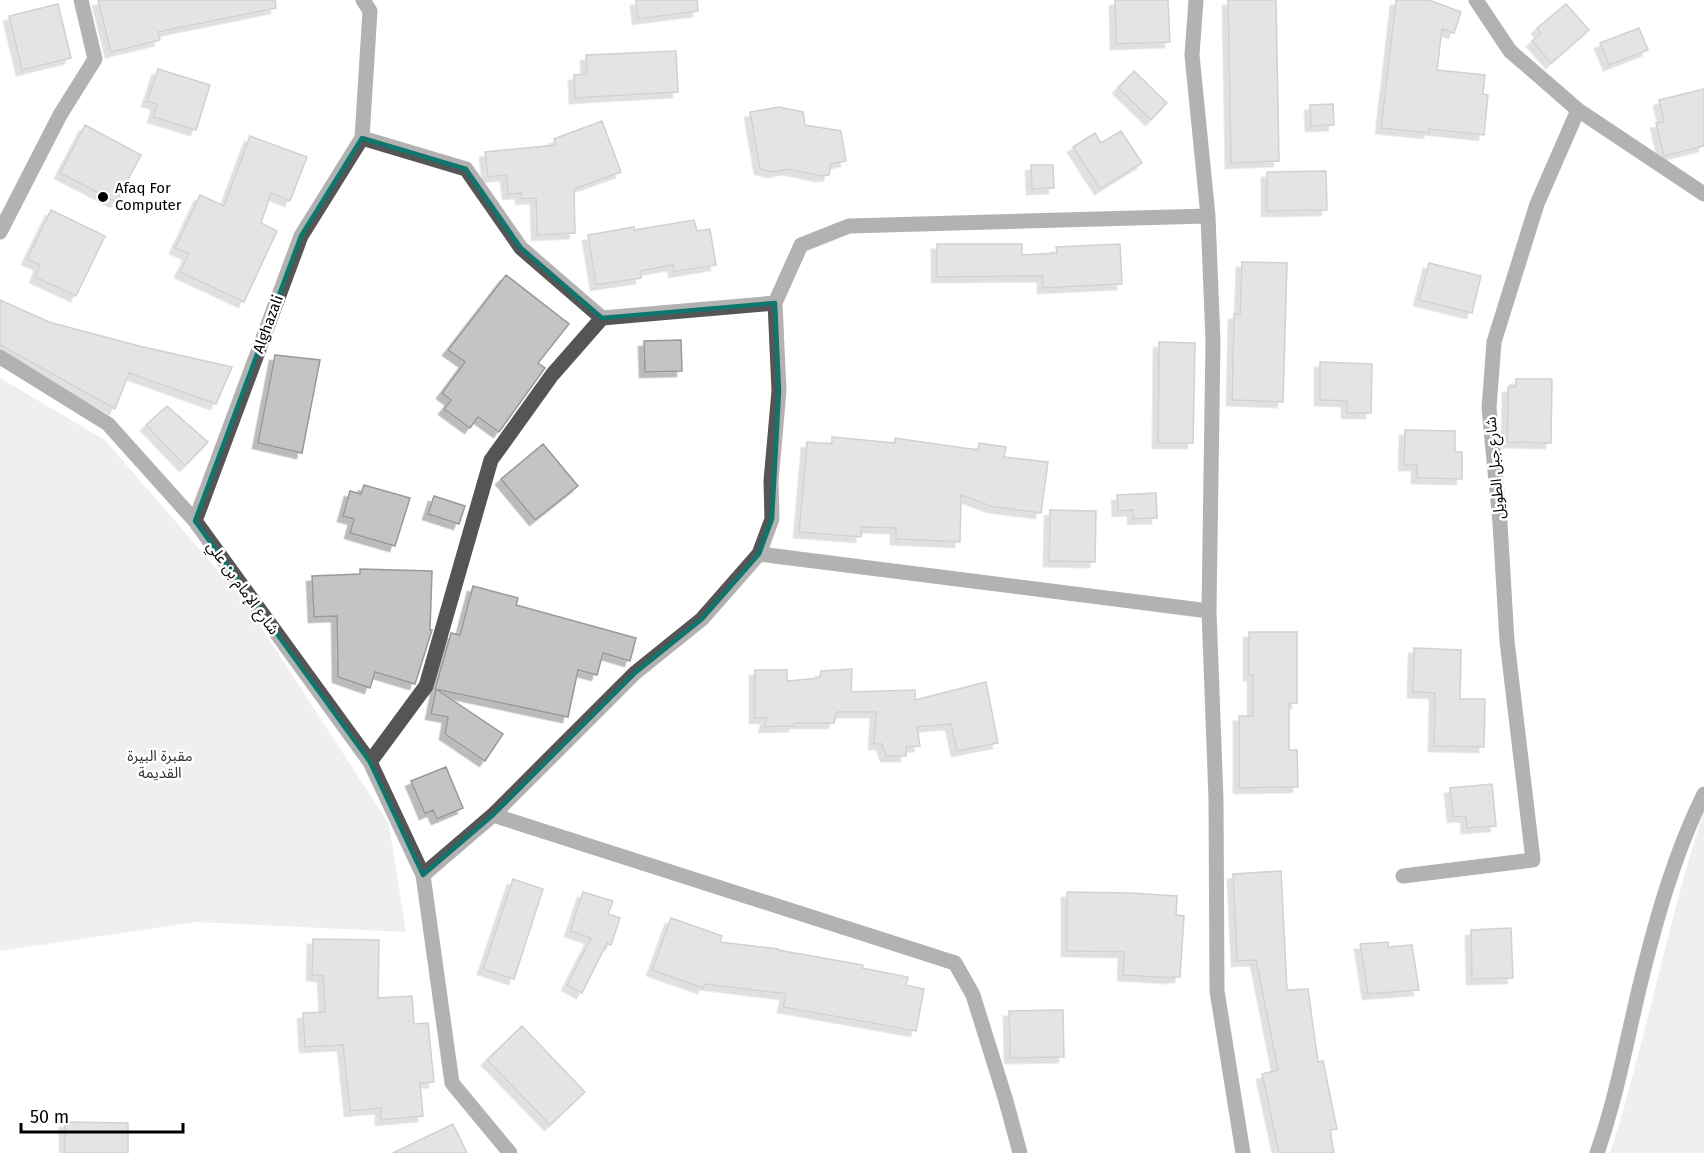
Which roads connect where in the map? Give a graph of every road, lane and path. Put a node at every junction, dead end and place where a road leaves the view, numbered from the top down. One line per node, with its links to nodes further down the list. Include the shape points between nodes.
1 (81, 0): 9 (street, via 95,58 60,115)
2 (363, 0): 6 (street, via 370,11)
3 (1196, 0): 8 (street, via 1192,55)
4 (1476, 0): 5 (street, via 1510,51)
5 (1578, 110): 7 (street); 20 (street, شارع جبل الطويل, via 1536,204 1494,342 1489,408 1507,640 1533,860)
6 (363, 138): 11 (street, via 466,169 521,248); 13 (street, Alghazali, via 301,236)
7 (1704, 194)
8 (1208, 216): 10 (street, via 849,226 801,245); 15 (street, via 1214,341)
9 (0, 232)
10 (776, 303): 11 (street); 14 (street, via 779,391 771,481 772,519)
11 (602, 318): 16 (street, via 552,375 491,460 426,686)
12 (0, 357): 13 (street, شارع الإمام بن علي, via 108,424)
13 (195, 521): 16 (street, شارع الإمام بن علي)
14 (759, 554): 15 (street); 18 (street, via 702,619 635,673)
15 (1209, 611): 23 (street, via 1216,799 1217,990)
16 (370, 762): 19 (street, شارع الإمام بن علي)
17 (1703, 802): 24 (street, via 1664,898 1639,987 1610,1118)
18 (493, 815): 19 (street); 22 (street, via 955,963 973,995)
19 (423, 875): 21 (street, شارع الإمام بن علي, via 452,1083)
20 (1403, 876)
21 (510, 1153)
22 (1020, 1153)
23 (1243, 1153)
24 (1597, 1153)

